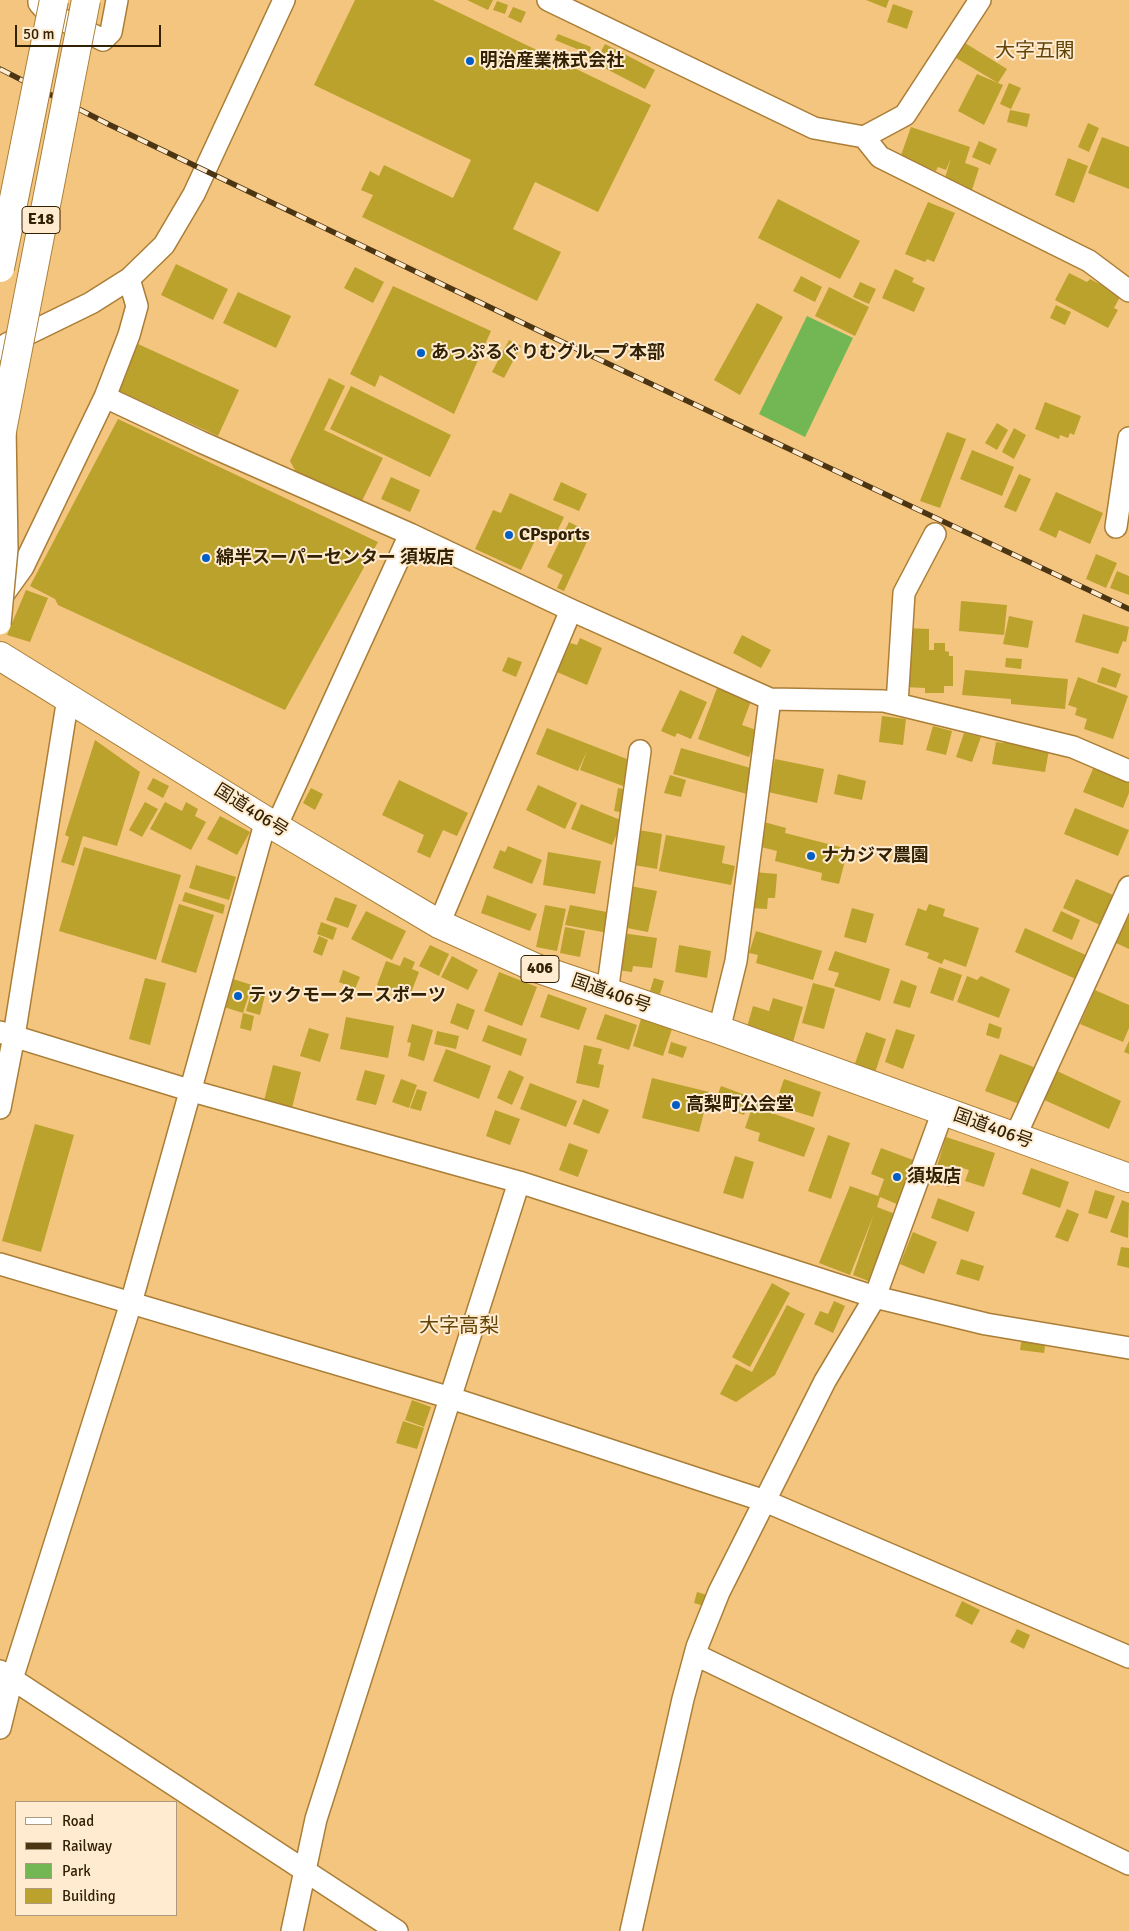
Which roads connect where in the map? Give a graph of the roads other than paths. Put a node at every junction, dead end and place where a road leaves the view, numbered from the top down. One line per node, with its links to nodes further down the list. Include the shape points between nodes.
1 (40, 0): 4 (street, via 47,12 103,40 111,32)
2 (54, 0): 9 (highway, E18, bridge)
3 (86, 0): 14 (highway, E18, bridge)
4 (117, 0)
5 (284, 0): 10 (street, via 194,194 164,245)
6 (548, 0): 8 (street, via 814,128)
7 (975, 4): 8 (street, via 906,115)
8 (864, 137): 11 (street, via 880,157 1089,261)
9 (0, 268)
10 (130, 279): 12 (street); 13 (street, via 136,306 130,335)
11 (1129, 291)
12 (0, 350)
13 (105, 397): 18 (street); 20 (street, via 22,567)
14 (5, 413): 16 (highway, E18, bridge); 22 (street, bridge, via 7,549)
15 (1129, 438): 17 (street)
16 (0, 441)
17 (1116, 527)
18 (410, 534): 21 (street); 29 (street)
19 (935, 534): 26 (street, via 904,593)
20 (0, 599)
21 (571, 610): 25 (street); 31 (street)
22 (0, 624)
23 (0, 656): 24 (highway, 国道406号 / 406)
24 (68, 698): 29 (highway, 国道406号 / 406); 34 (street)
25 (770, 699): 26 (street); 33 (street, via 736,961)
26 (897, 704): 28 (street, via 1073,747)
27 (640, 751): 32 (street)
28 (1129, 771)
29 (271, 824): 31 (highway, 国道406号 / 406); 35 (street)
30 (1126, 898): 38 (street)
31 (439, 924): 32 (highway, 国道406号 / 406, via 536,968)
32 (607, 993): 33 (highway, 国道406号 / 406)
33 (719, 1030): 37 (highway, 国道406号 / 406)
34 (7, 1034): 35 (street); 36 (street)
35 (192, 1091): 40 (street); 43 (street)
36 (0, 1108)
37 (943, 1111): 38 (highway, 国道406号 / 406); 42 (street)
38 (1015, 1137): 39 (highway, 国道406号 / 406)
39 (1129, 1178)
40 (518, 1182): 42 (street); 45 (street)
41 (0, 1264): 43 (street)
42 (875, 1297): 44 (street, via 986,1324); 46 (street, via 825,1381)
43 (131, 1303): 45 (street); 49 (street)
44 (1129, 1348)
45 (451, 1398): 46 (street); 52 (street, via 316,1819)
46 (765, 1501): 47 (street, via 719,1592); 48 (street)
47 (696, 1655): 51 (street); 55 (street, via 683,1699)
48 (1129, 1657)
49 (6, 1675): 50 (street); 52 (street)
50 (0, 1728)
51 (1129, 1864)
52 (306, 1869): 53 (street); 54 (street)
53 (292, 1931)
54 (397, 1931)
55 (631, 1931)

